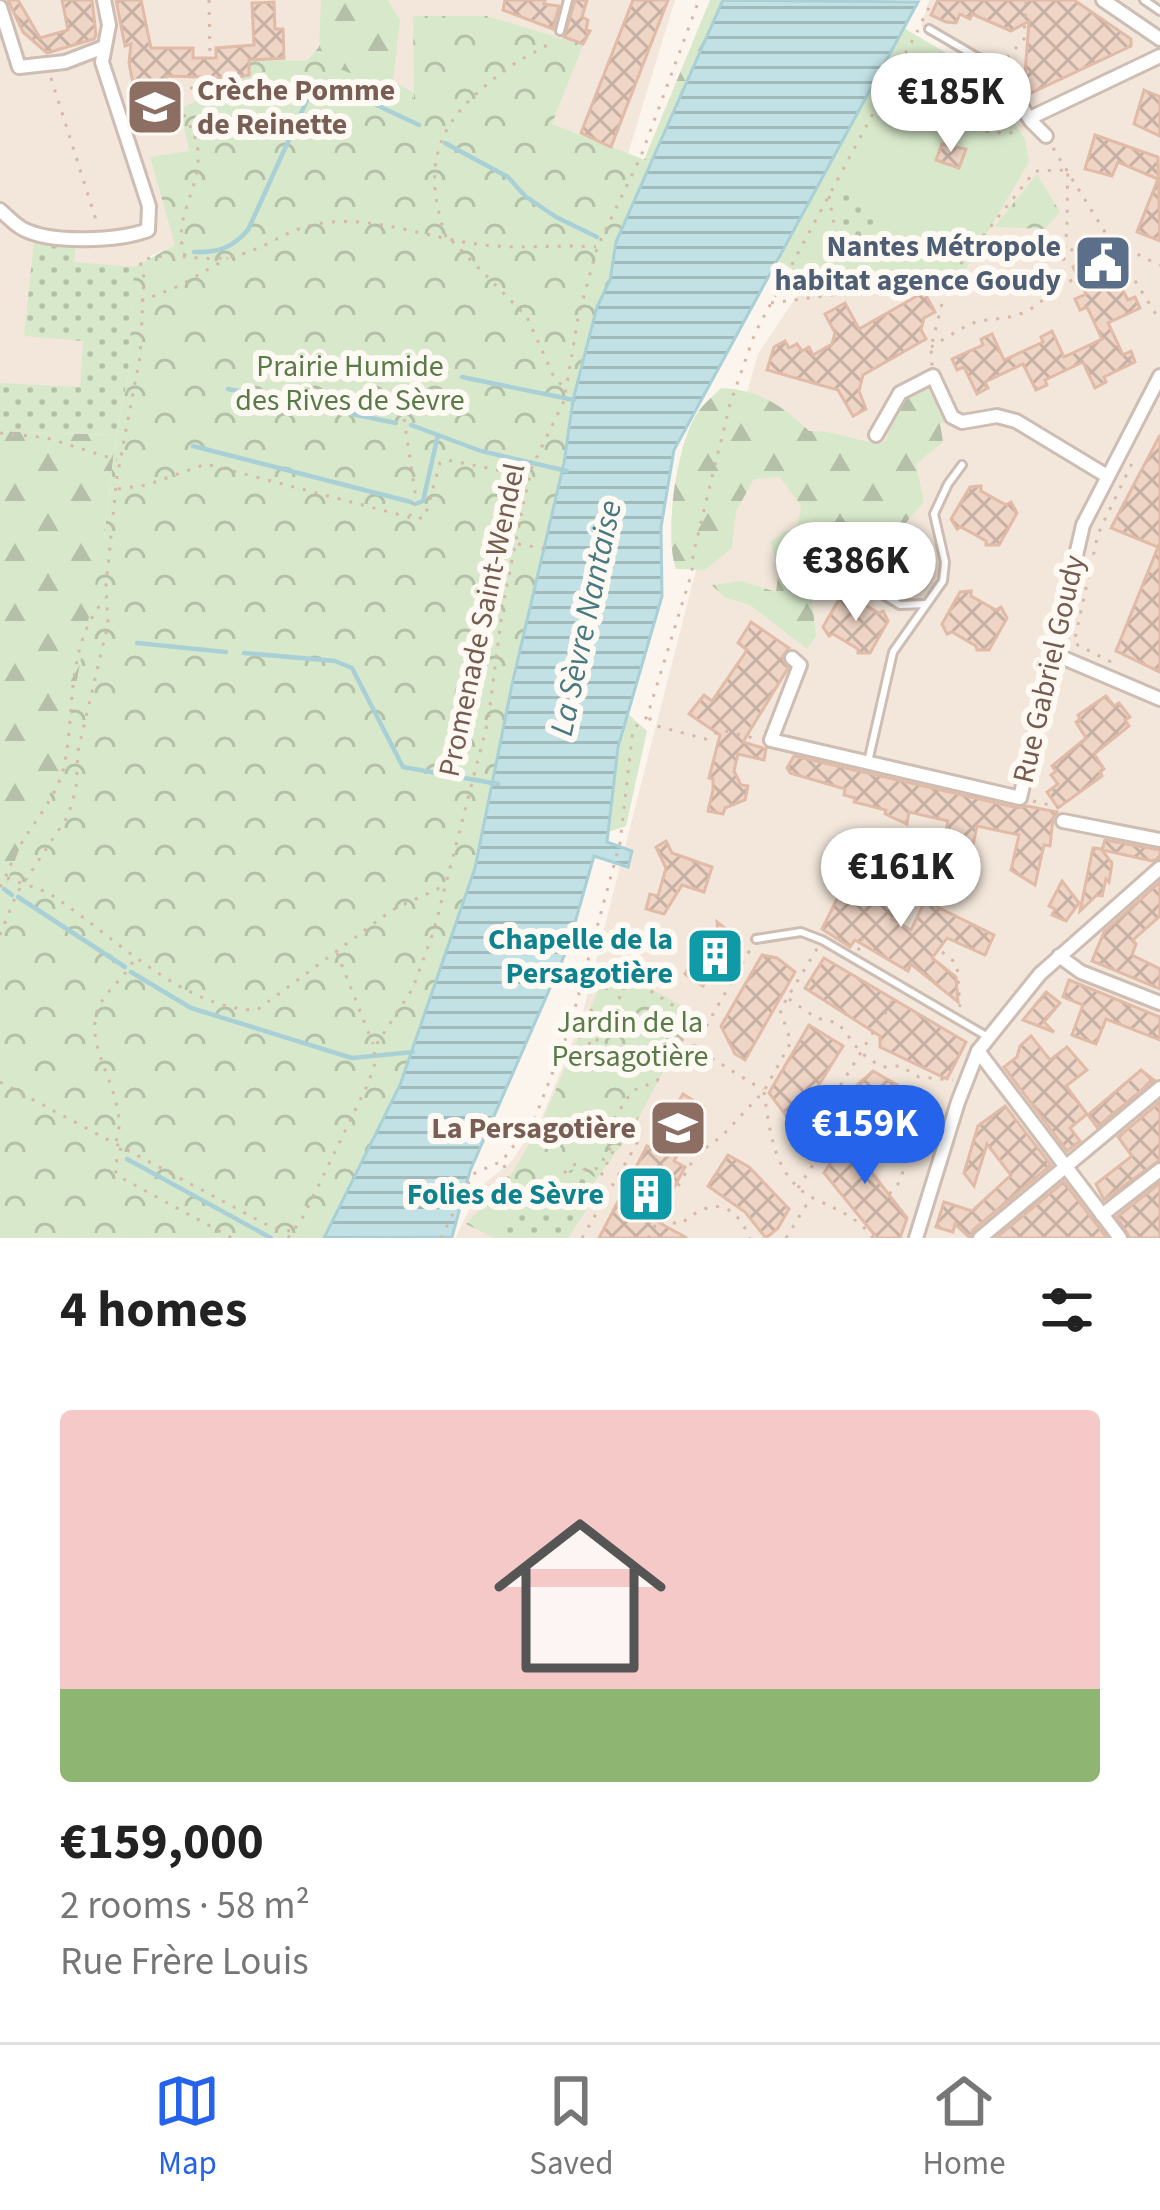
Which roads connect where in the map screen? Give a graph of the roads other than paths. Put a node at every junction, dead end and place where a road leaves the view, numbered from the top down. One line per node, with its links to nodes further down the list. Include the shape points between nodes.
1 (104, 0): 10 (street)
2 (568, 0): 8 (lane)
3 (1103, 0): 9 (street)
4 (1144, 0): 6 (lane)
5 (0, 7): 10 (street, via 20,67)
6 (1160, 11)
7 (929, 29): 12 (lane)
8 (560, 31)
9 (1160, 39)
10 (105, 45): 15 (street, via 102,62 148,206 148,230 121,239 32,232)
11 (1160, 56): 13 (street)
12 (998, 69): 13 (street)
13 (1031, 120): 14 (street)
14 (1046, 136)
15 (0, 210)
16 (1160, 376): 19 (street, Rue Gabriel Goudy)
17 (877, 435): 19 (street, via 900,392 933,376 952,417 1016,421)
18 (962, 465): 21 (lane, via 934,514 945,572)
19 (1107, 476): 24 (street, Rue Gabriel Goudy, via 1078,540)
20 (854, 577): 22 (lane)
21 (928, 604): 22 (lane); 23 (lane)
22 (900, 605): 23 (lane)
23 (908, 625): 27 (lane, via 885,676)
24 (1054, 654): 26 (street); 27 (street, Rue Gabriel Goudy, via 1020,798)
25 (792, 658): 27 (street, Rue Gabriel Goudy, via 800,664 771,740)
26 (1160, 699)
27 (868, 763)
28 (1063, 821): 29 (street)
29 (1160, 840)
30 (1160, 868): 32 (street)
31 (756, 939): 34 (lane, via 801,932 822,940)
32 (1059, 956): 33 (street); 34 (street)
33 (1160, 1003)
34 (988, 1037): 35 (street)
35 (978, 1051): 37 (street); 40 (street)
36 (1160, 1088): 37 (street)
37 (1063, 1165): 39 (street); 41 (street)
38 (1160, 1170): 39 (street)
39 (1102, 1215): 42 (street)
40 (916, 1238)
41 (980, 1238)
42 (1120, 1238)

